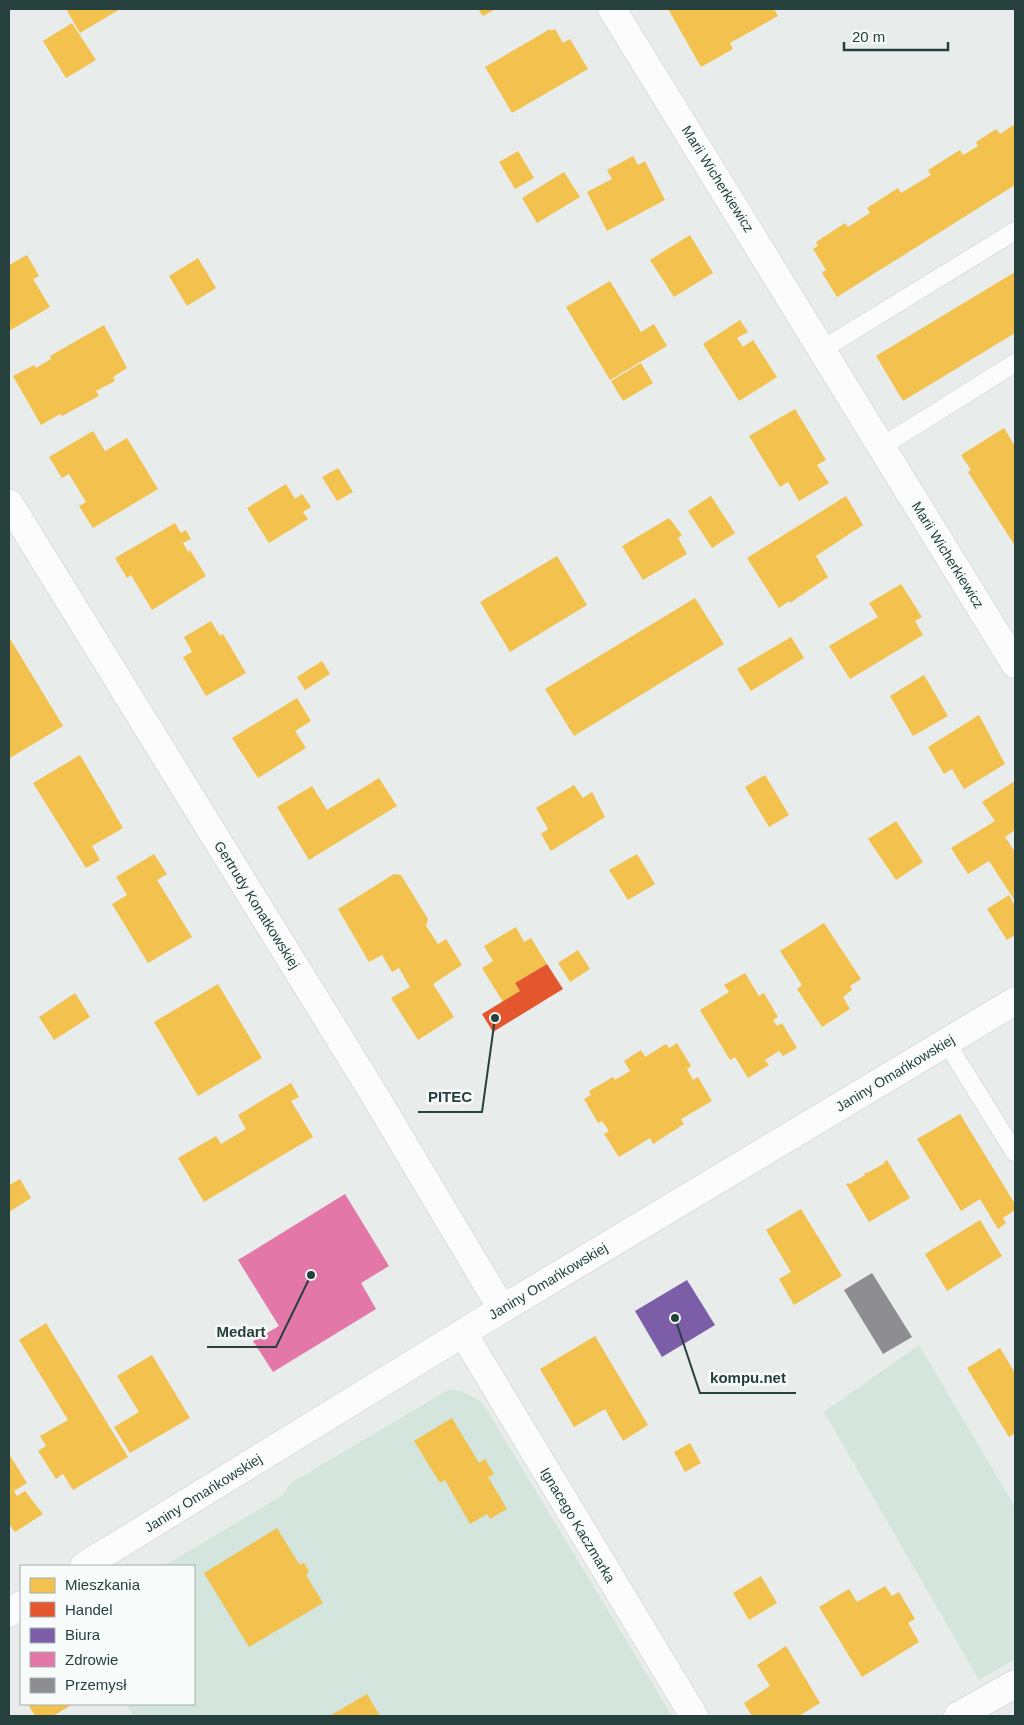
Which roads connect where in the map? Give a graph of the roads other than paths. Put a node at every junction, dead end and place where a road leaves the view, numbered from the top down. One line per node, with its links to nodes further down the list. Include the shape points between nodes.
1 (612, 9): 3 (street, Marii Wicherkiewicz)
2 (1015, 231): 3 (lane)
3 (823, 349): 5 (street, Marii Wicherkiewicz)
4 (1015, 363): 5 (lane)
5 (881, 446): 7 (street, Marii Wicherkiewicz)
6 (9, 503): 11 (street, Gertrudy Konatkowskiej, via 372,1091)
7 (1015, 664)
8 (1015, 1001): 9 (street, Janiny Omańkowskiej)
9 (946, 1042): 10 (lane); 11 (street, Janiny Omańkowskiej)
10 (1015, 1154)
11 (502, 1309): 12 (street, Janiny Omańkowskiej)
12 (463, 1333): 13 (street, Janiny Omańkowskiej); 17 (street, Ignacego Kaczmarka)
13 (86, 1565)
14 (20, 1606): 15 (street)
15 (9, 1613)
16 (1015, 1684): 18 (street)
17 (694, 1716)
18 (958, 1716)

